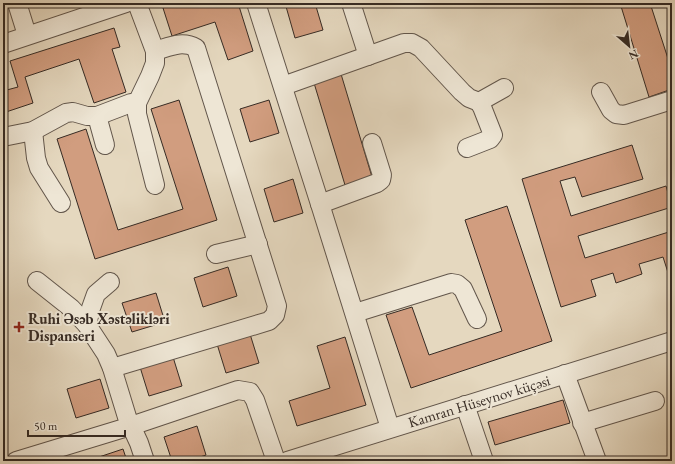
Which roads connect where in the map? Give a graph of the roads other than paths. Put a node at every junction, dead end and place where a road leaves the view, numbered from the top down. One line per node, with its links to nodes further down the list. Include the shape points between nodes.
1 (17, 3): 6 (street)
2 (126, 3): 6 (street)
3 (137, 3): 8 (street)
4 (256, 3): 10 (street)
5 (350, 3): 9 (street)
6 (27, 35): 7 (street)
7 (3, 44)
8 (155, 51): 15 (street, via 155,63); 25 (street, via 182,43 196,48)
9 (368, 56): 10 (street); 14 (street, via 404,43 412,43 421,48 469,98)
10 (283, 86): 24 (street)
11 (504, 88): 14 (street)
12 (601, 92): 13 (street, via 610,110 624,115)
13 (672, 100)
14 (479, 102): 21 (street, via 493,135 490,139)
15 (137, 103): 16 (street); 22 (street, via 139,127)
16 (97, 116): 17 (street, via 66,113); 20 (street)
17 (33, 131): 18 (street); 23 (street, via 36,158)
18 (3, 137)
19 (372, 143): 24 (street, via 381,180)
20 (105, 144)
21 (467, 148)
22 (155, 185)
23 (61, 203)
24 (320, 204): 29 (street)
25 (258, 244): 26 (street); 33 (street, via 277,306 275,315 269,321)
26 (216, 254)
27 (37, 281): 31 (street, via 66,303)
28 (110, 282): 31 (street, via 96,294)
29 (355, 313): 30 (street, via 451,283 463,289); 39 (street)
30 (477, 319)
31 (87, 325): 33 (street)
32 (672, 341): 34 (street, Kamran Hüseynov küçəsi)
33 (112, 368): 38 (street)
34 (564, 374): 36 (street, Kamran Hüseynov küçəsi); 37 (street)
35 (655, 401): 37 (street)
36 (465, 405): 39 (street, Kamran Hüseynov küçəsi); 45 (street)
37 (582, 423): 46 (street)
38 (131, 426): 41 (street); 42 (street); 43 (street, via 238,390 250,392)
39 (390, 428): 40 (street, Kamran Hüseynov küçəsi)
40 (326, 455): 44 (street, Kamran Hüseynov küçəsi)
41 (16, 461)
42 (145, 461)
43 (276, 461)
44 (287, 461)
45 (484, 461)
46 (597, 461)

